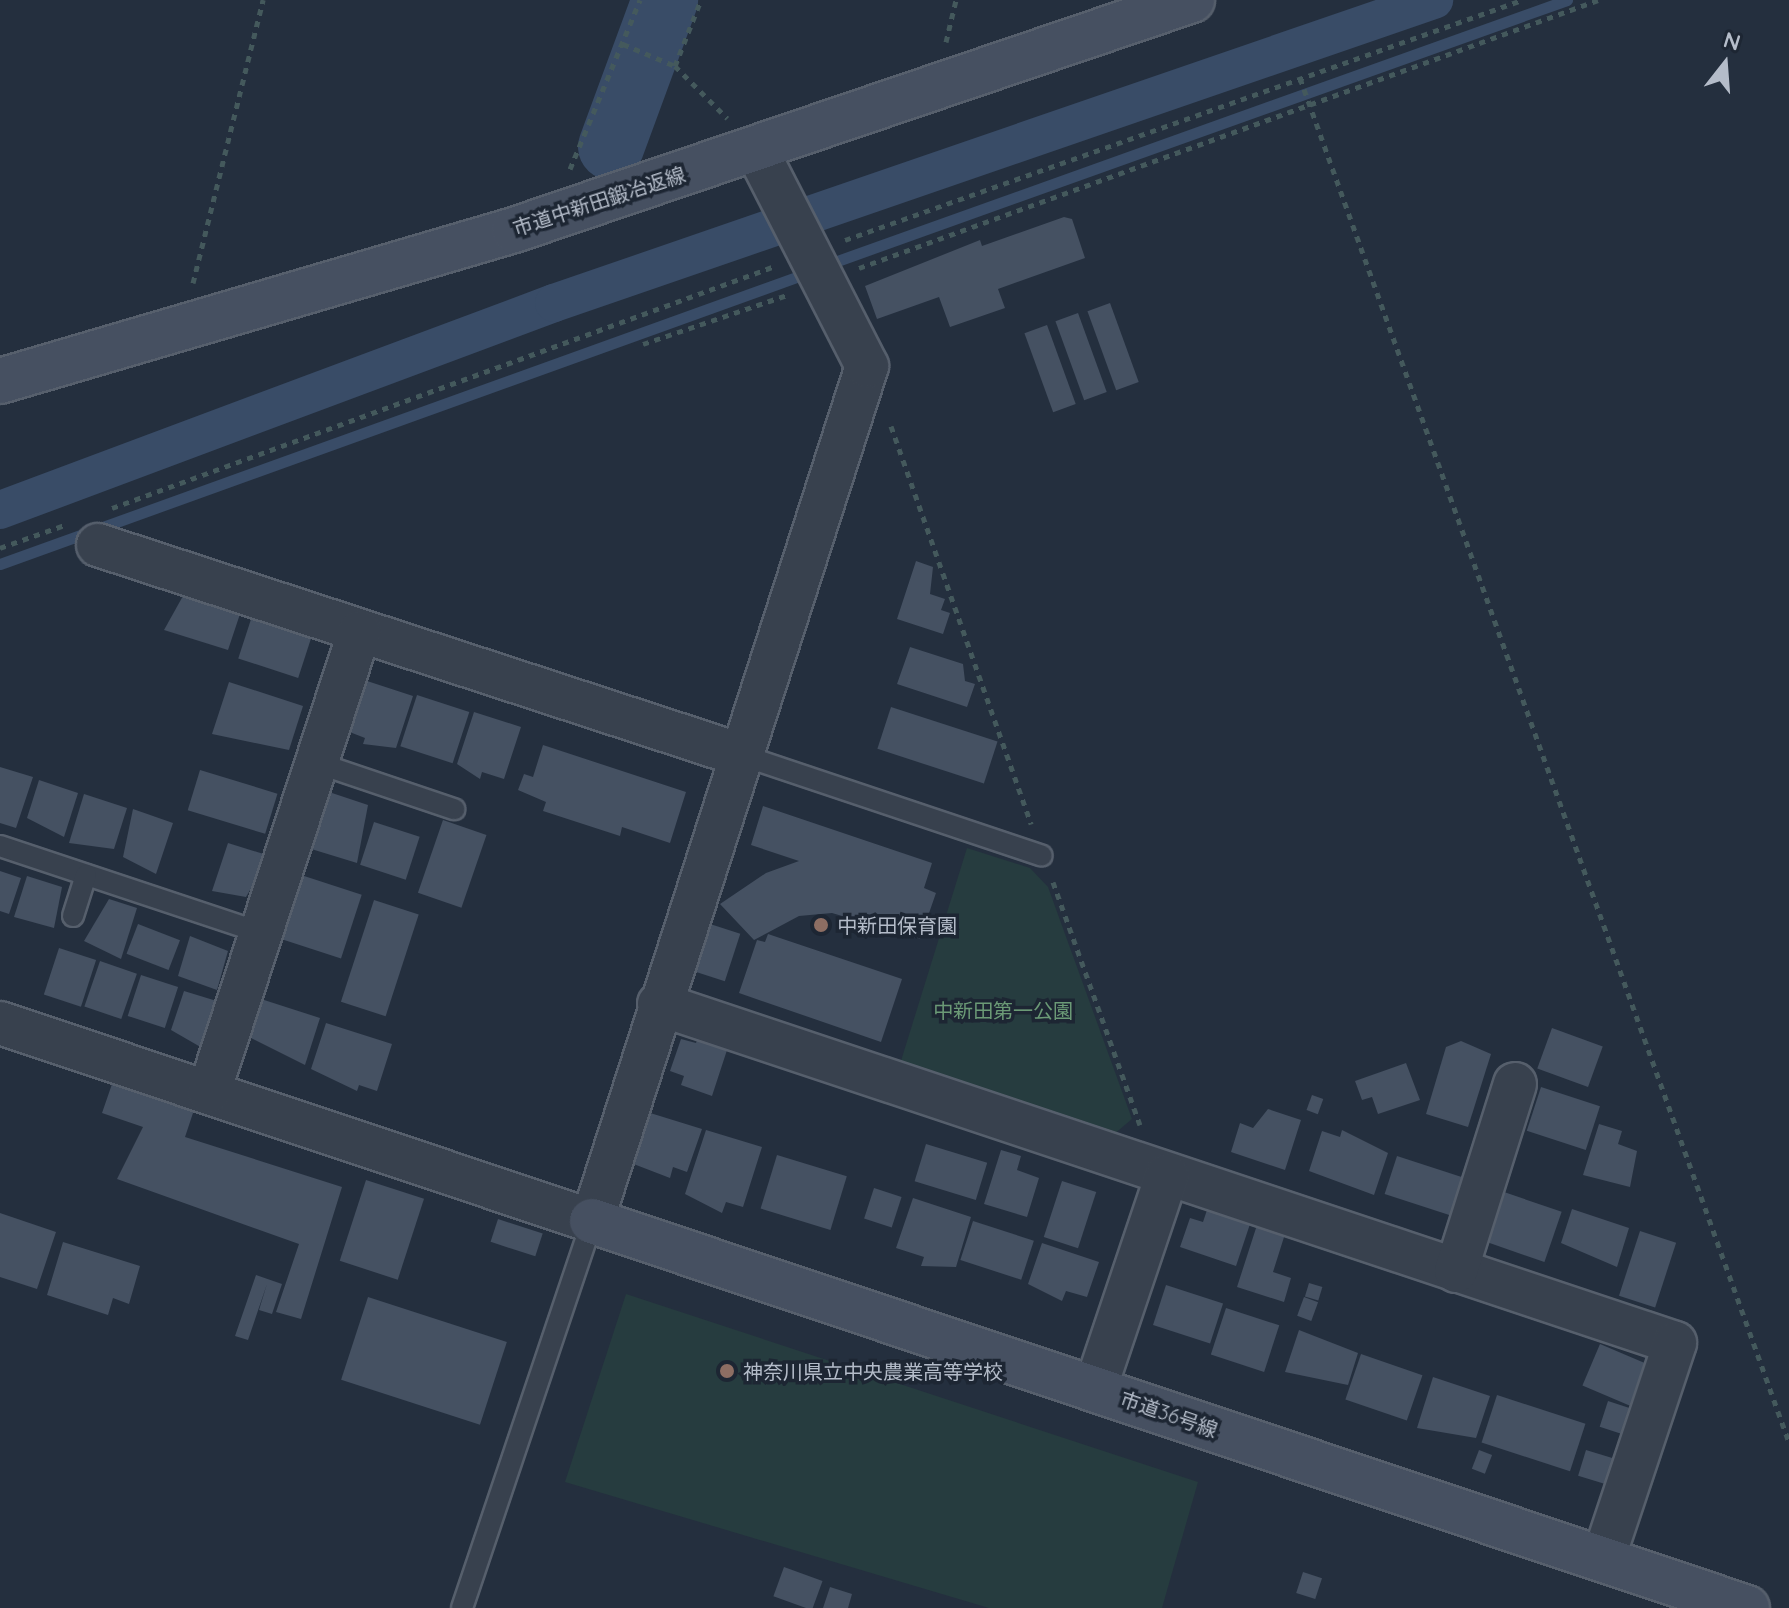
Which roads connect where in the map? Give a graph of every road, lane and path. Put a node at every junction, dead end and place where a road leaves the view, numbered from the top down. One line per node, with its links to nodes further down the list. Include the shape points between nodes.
1 (263, 0): 14 (path, via 191,290)
2 (640, 0): 7 (path)
3 (701, 0): 8 (path)
4 (1192, 0): 11 (street, 市道中新田鍛冶返線)
5 (1522, 0): 9 (path)
6 (1598, 0): 10 (path)
7 (623, 44): 8 (path); 12 (path)
8 (675, 66): 11 (path)
9 (1300, 80): 10 (path); 13 (path)
10 (1308, 101): 13 (path); 37 (path)
11 (756, 149): 12 (street, 市道中新田鍛冶返線); 13 (street)
12 (553, 217): 14 (street, 市道中新田鍛冶返線)
13 (816, 265): 15 (path); 18 (path); 21 (street, via 867,366)
14 (198, 326): 16 (street, 市道中新田鍛冶返線)
15 (643, 344)
16 (0, 381)
17 (889, 422): 25 (path)
18 (91, 526): 19 (path); 20 (street)
19 (0, 548)
20 (359, 632): 21 (street); 22 (street)
21 (741, 755): 25 (lane); 29 (street)
22 (317, 763): 23 (lane); 28 (street)
23 (454, 809)
24 (0, 846): 26 (lane)
25 (1042, 856): 33 (path, via 1142,1131)
26 (86, 875): 27 (lane); 28 (lane)
27 (73, 916)
28 (261, 933): 32 (street)
29 (659, 1004): 33 (street); 34 (street)
30 (0, 1023): 32 (street)
31 (1515, 1084): 35 (street)
32 (209, 1092): 34 (street)
33 (1167, 1175): 35 (street); 36 (street)
34 (592, 1221): 36 (street, 市道36号線); 39 (lane)
35 (1456, 1271): 38 (street, via 1675,1343)
36 (1095, 1389): 38 (street, 市道36号線)
37 (1789, 1442)
38 (1603, 1560): 40 (street, 市道36号線)
39 (462, 1608)
40 (1747, 1608)

